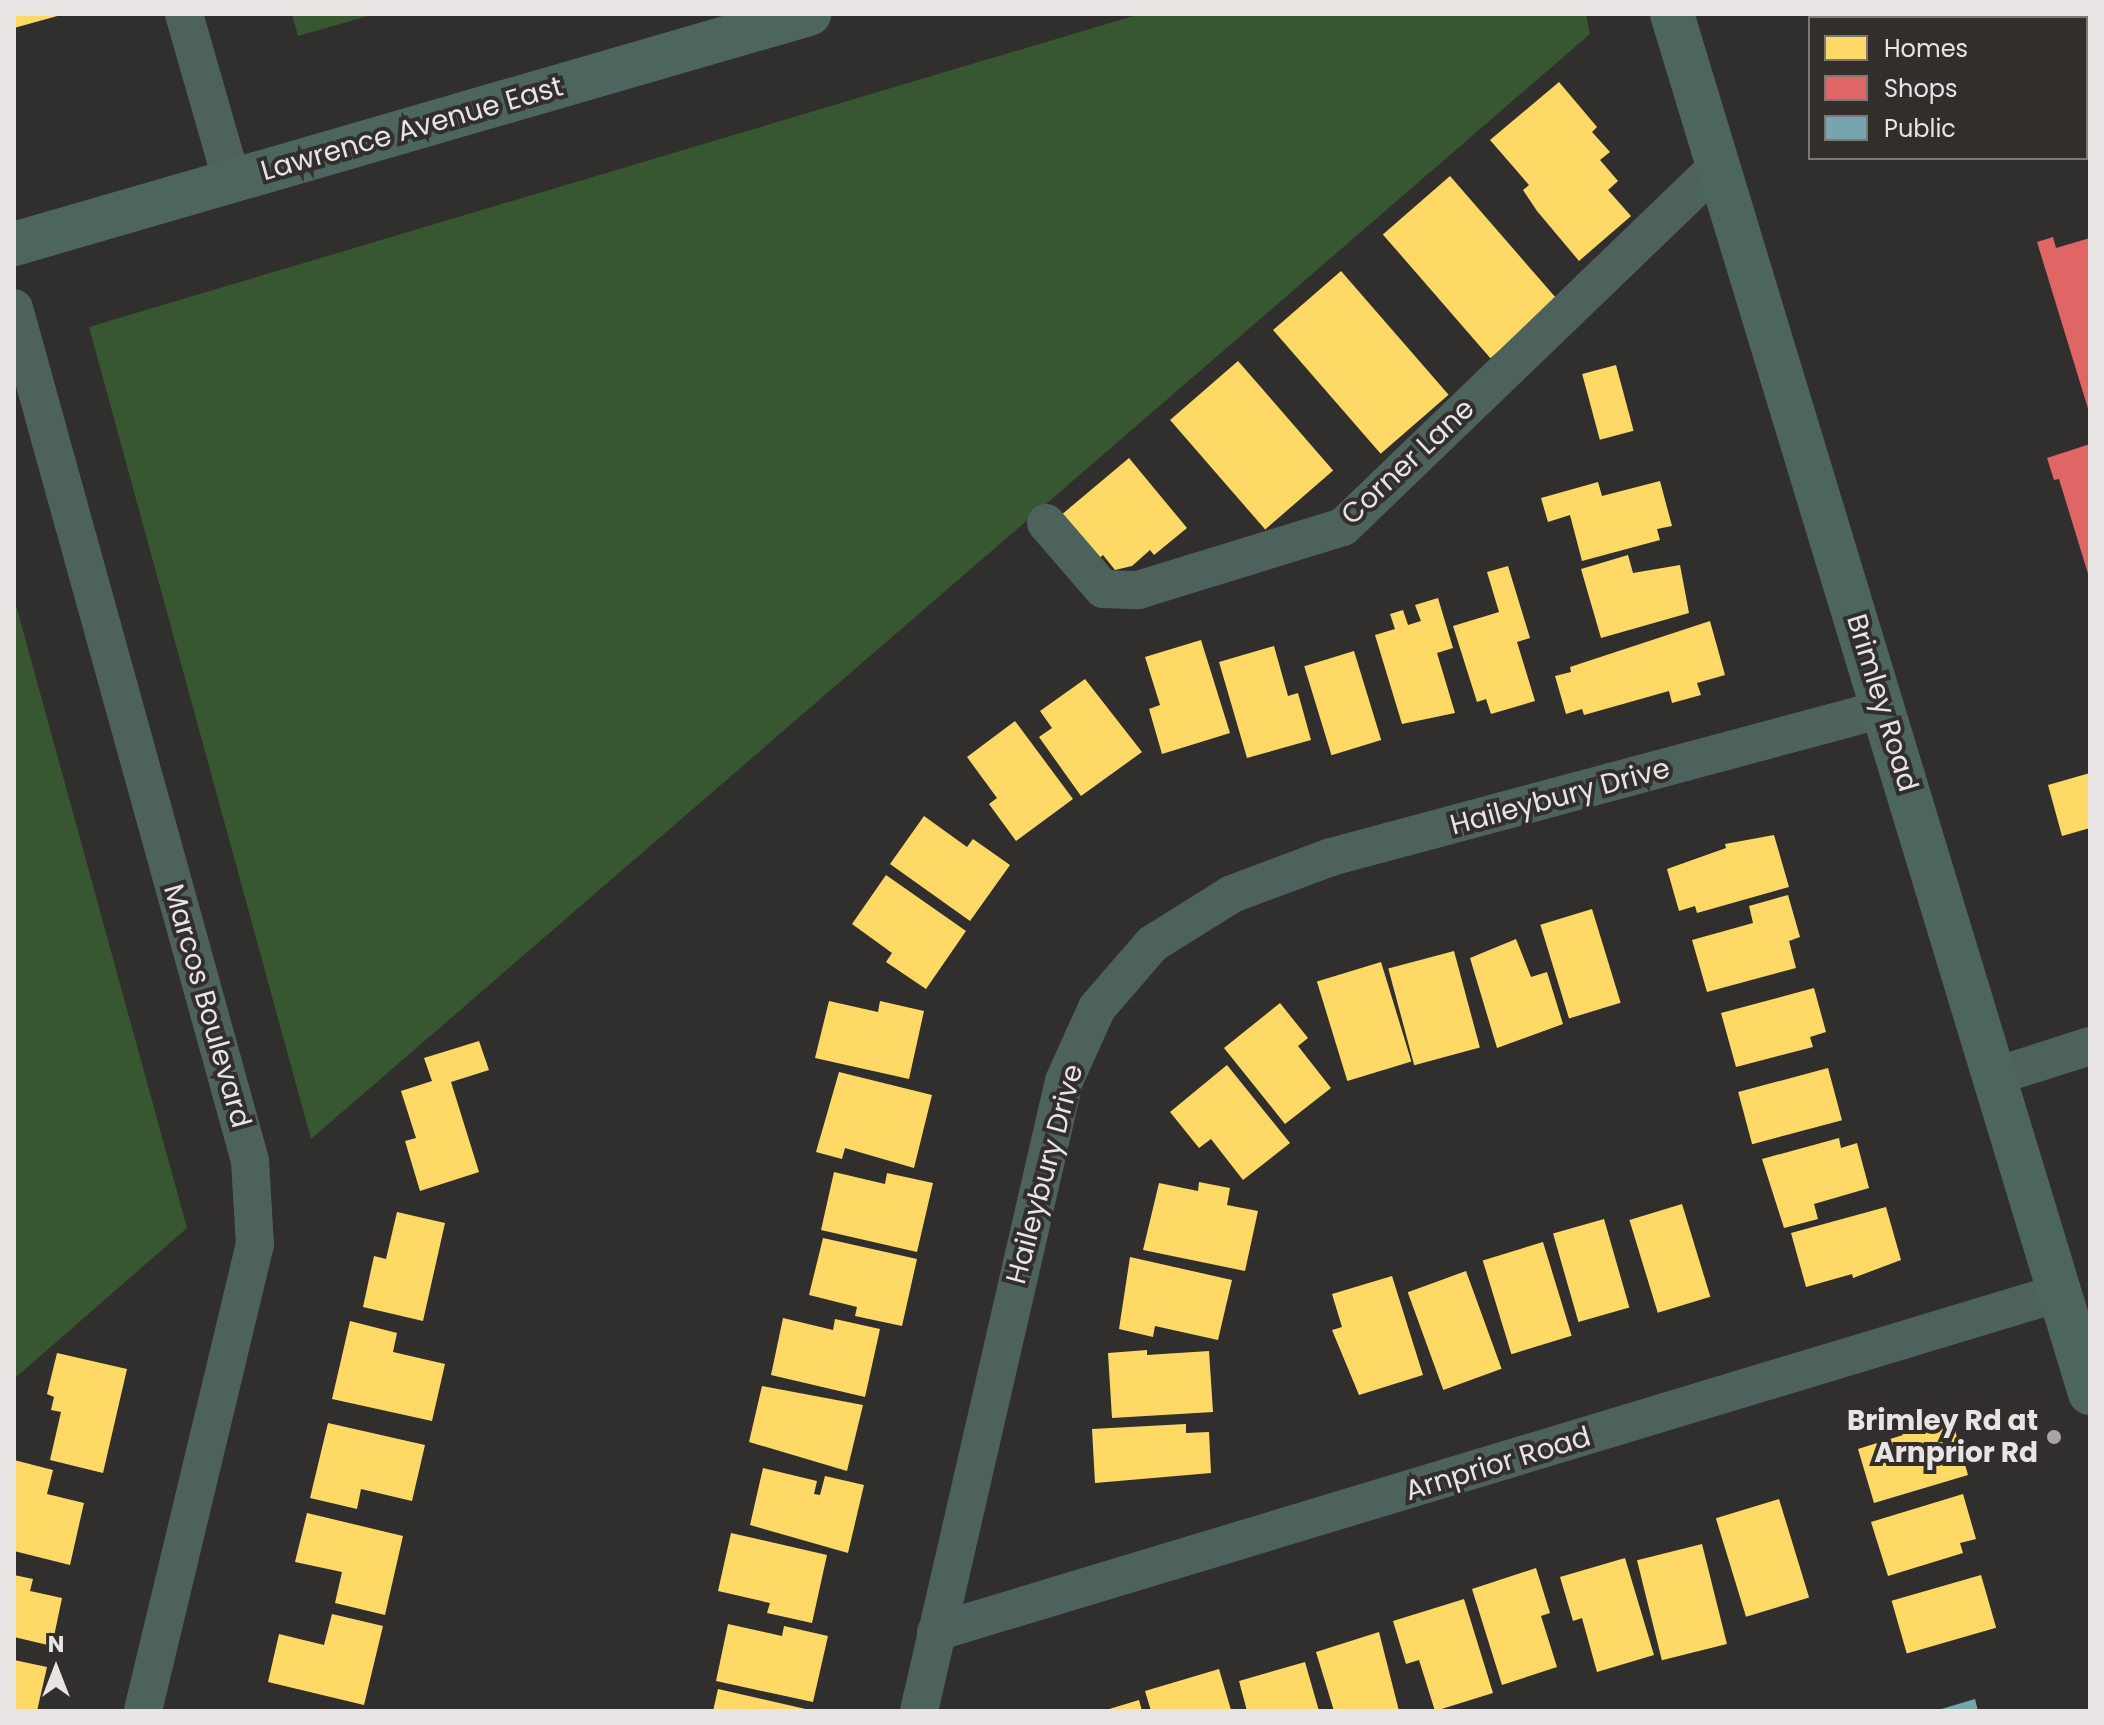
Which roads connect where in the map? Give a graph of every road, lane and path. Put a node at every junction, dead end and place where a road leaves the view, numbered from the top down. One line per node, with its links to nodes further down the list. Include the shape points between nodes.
1 (184, 14): 5 (street)
2 (809, 14): 5 (main road, Lawrence Avenue East)
3 (1672, 14): 4 (main road, Brimley Road)
4 (1717, 167): 8 (street, Corner Lane, via 1343,527 1138,590 1103,589); 9 (main road, Brimley Road)
5 (232, 181): 6 (main road, Lawrence Avenue East)
6 (14, 244)
7 (14, 308): 15 (street, Marcos Boulevard, via 250,1161 255,1244)
8 (1046, 523)
9 (1883, 709): 11 (main road, Brimley Road); 14 (street, Haileybury Drive, via 1331,857 1232,894 1152,944 1097,1008 1064,1081)
10 (2090, 1046): 11 (street)
11 (1996, 1076): 12 (main road, Brimley Road)
12 (2059, 1293): 13 (main road, Brimley Road); 14 (street, Arnprior Road)
13 (2090, 1393)
14 (936, 1632): 16 (street, Haileybury Drive)
15 (143, 1711)
16 (919, 1711)

